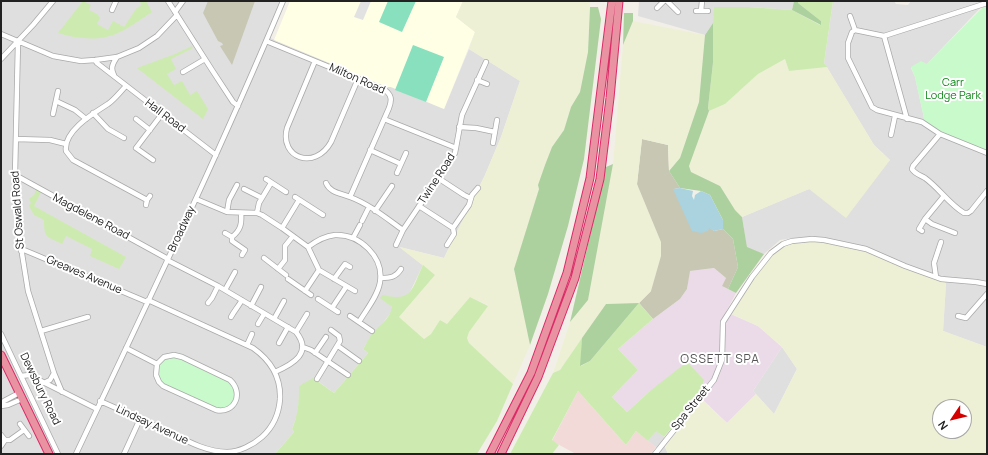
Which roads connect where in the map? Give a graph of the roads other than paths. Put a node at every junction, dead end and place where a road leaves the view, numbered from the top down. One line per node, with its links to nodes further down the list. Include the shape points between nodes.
1 (53, 1): 22 (street)
2 (116, 1): 13 (street)
3 (168, 1): 16 (street)
4 (183, 1): 16 (street)
5 (283, 1): 21 (street, Broadway)
6 (612, 1): 186 (highway, via 590,178 567,273 531,373)
7 (619, 1): 187 (highway, via 600,179 575,278 538,377)
8 (664, 1): 12 (street)
9 (667, 1): 15 (street)
10 (702, 1): 14 (street, via 698,11)
11 (987, 2): 20 (street)
12 (656, 8)
13 (112, 10)
14 (708, 11)
15 (678, 12)
16 (176, 14): 23 (street, via 164,30 149,42); 25 (street)
17 (850, 16): 18 (street)
18 (855, 30): 20 (street); 41 (street, via 848,43 848,58 872,108)
19 (1, 34): 22 (street)
20 (884, 36): 43 (street)
21 (266, 41): 27 (street, Milton Road); 37 (street, Broadway)
22 (18, 42): 24 (street); 26 (street, via 59,58); 53 (street, St Oswald Road)
23 (117, 57): 26 (street); 30 (street, via 112,67)
24 (1, 59)
25 (205, 59): 29 (street); 37 (street)
26 (95, 60): 30 (street, Hall Road)
27 (315, 61): 31 (street, Milton Road); 31 (street, via 285,134 290,149 301,157 312,158 325,152)
28 (486, 62): 32 (street, Twine Road)
29 (184, 72)
30 (115, 78): 34 (street, Hall Road)
31 (358, 79): 42 (street, Milton Road, via 390,94 391,102)
32 (477, 80): 33 (street); 47 (street, Twine Road, via 462,115)
33 (487, 84)
34 (126, 86): 39 (street, via 115,98); 40 (street, Hall Road)
35 (58, 91): 36 (street)
36 (56, 101): 38 (street); 44 (street, via 75,110)
37 (238, 106): 60 (street, Broadway)
38 (53, 114)
39 (93, 114): 44 (street); 52 (street, via 108,129)
40 (162, 114): 48 (street); 60 (street, Hall Road)
41 (896, 116): 43 (street); 50 (street, via 892,136)
42 (384, 119): 56 (street); 57 (street, Milton Road)
43 (907, 119): 51 (street, via 923,123)
44 (86, 120): 55 (street)
45 (139, 120): 48 (street)
46 (497, 120): 49 (street)
47 (460, 127): 49 (street); 56 (street, Twine Road)
48 (150, 130): 61 (street, via 136,148)
49 (495, 132): 54 (street)
50 (884, 134)
51 (940, 134): 59 (street); 78 (street, via 912,169)
52 (124, 138)
53 (16, 139): 55 (street, via 50,140); 64 (street, St Oswald Road)
54 (493, 143)
55 (66, 144): 84 (street, via 68,154 73,160)
56 (456, 148): 65 (street, Twine Road)
57 (370, 150): 62 (street); 79 (street, Milton Road)
58 (406, 153): 62 (street)
59 (987, 153)
60 (216, 155): 83 (street, Broadway)
61 (153, 160)
62 (401, 164): 63 (street)
63 (397, 173)
64 (15, 175): 106 (street, St Oswald Road); 109 (street, Magdelene Road)
65 (438, 178): 82 (street); 85 (street, Twine Road)
66 (266, 179): 67 (street)
67 (271, 183): 73 (street); 81 (street)
68 (326, 183): 79 (street, via 328,190)
69 (229, 186): 88 (street, via 236,187 229,200)
70 (392, 186): 77 (street)
71 (478, 188): 82 (street)
72 (244, 189): 76 (street)
73 (285, 190)
74 (382, 191): 77 (street)
75 (987, 191): 78 (street, via 968,213 960,211)
76 (255, 193): 80 (street); 81 (street)
77 (387, 194): 87 (street)
78 (944, 196): 92 (street)
79 (350, 197): 86 (street)
80 (252, 198)
81 (262, 198): 90 (street)
82 (470, 198): 94 (street, via 469,205)
83 (196, 199): 88 (street); 109 (street, Broadway)
84 (148, 200)
85 (419, 206): 94 (street); 95 (street, Twine Road)
86 (369, 207): 87 (street); 101 (street)
87 (375, 211): 95 (street)
88 (228, 212): 89 (street)
89 (241, 213): 90 (street); 100 (street, via 242,225)
90 (257, 213): 93 (street)
91 (323, 215): 93 (street, via 297,199)
92 (925, 219): 96 (street, via 919,229); 98 (street)
93 (282, 228): 99 (street)
94 (453, 228): 104 (street, via 454,234)
95 (403, 230): 103 (street, Twine Road)
96 (922, 231)
97 (226, 233): 100 (street)
98 (955, 233)
99 (293, 236): 105 (street); 111 (street, via 286,246 284,260)
100 (232, 237): 107 (street, via 232,241 245,250)
101 (353, 238): 105 (street, via 334,235 318,240); 116 (street, via 371,252)
102 (941, 242): 115 (street, via 934,263)
103 (396, 244)
104 (447, 245)
105 (308, 247): 113 (street)
106 (21, 251): 129 (street, Greaves Avenue, via 24,250); 147 (street, St Oswald Road, via 28,291)
107 (242, 255)
108 (264, 258): 111 (street)
109 (168, 259): 119 (street, Magdelene Road); 129 (street, Broadway)
110 (350, 267): 117 (street, via 345,264)
111 (278, 269): 123 (street)
112 (402, 269): 116 (street, via 397,275)
113 (319, 270): 117 (street); 123 (street)
114 (235, 272): 122 (street)
115 (936, 277): 118 (street); 188 (street, Spa Street, via 866,249 824,240 792,241 776,248 752,277 723,322 722,360 714,380)
116 (381, 278): 142 (street, via 377,293)
117 (334, 280): 121 (street)
118 (987, 284)
119 (218, 286): 122 (street, Magdelene Road); 131 (street)
120 (260, 287): 132 (street)
121 (346, 287): 124 (street); 133 (street)
122 (225, 290): 127 (street, Magdelene Road)
123 (305, 291): 126 (street)
124 (355, 291)
125 (987, 294): 138 (street, via 966,318)
126 (311, 295)
127 (242, 300): 132 (street, Magdelene Road); 140 (street)
128 (318, 300): 133 (street)
129 (147, 301): 153 (street, Lindsay Avenue); 156 (street, Broadway)
130 (284, 301): 141 (street)
131 (208, 303)
132 (251, 306): 135 (street, Magdelene Road)
133 (332, 308): 134 (street)
134 (338, 312)
135 (264, 314): 141 (street, Magdelene Road); 143 (street)
136 (307, 314): 148 (street)
137 (350, 316): 142 (street)
138 (958, 316)
139 (88, 317): 147 (street)
140 (231, 317)
141 (274, 319): 144 (street, Magdelene Road)
142 (359, 322): 146 (street)
143 (258, 324)
144 (288, 327): 148 (street, Magdelene Road); 152 (street)
145 (331, 330): 155 (street, via 340,338)
146 (372, 330)
147 (41, 331): 163 (street, St Oswald Road)
148 (296, 332): 154 (street)
149 (1, 334): 165 (street, Dewsbury Road)
150 (252, 334): 153 (street)
151 (326, 337): 157 (street)
152 (281, 342)
153 (247, 345): 162 (street, Lindsay Avenue, via 264,356)
154 (304, 346): 157 (street); 162 (street, via 297,358)
155 (338, 346): 159 (street); 160 (street)
156 (126, 348): 161 (street); 170 (street, Broadway)
157 (315, 353): 160 (street)
158 (1, 355): 169 (highway, Dewsbury Road)
159 (359, 360)
160 (328, 362): 164 (street); 166 (street)
161 (157, 364): 161 (street, via 164,357 171,355 186,359 230,380 237,391 236,400 227,409 212,409 161,384 156,375)
162 (275, 372): 181 (street, Lindsay Avenue, via 280,394 278,410 272,423 257,441)
163 (54, 373): 167 (street, via 50,380); 168 (street, St Oswald Road)
164 (348, 375)
165 (21, 376): 167 (street, via 29,375); 183 (street, Dewsbury Road)
166 (317, 379)
167 (44, 383): 168 (street)
168 (62, 392): 172 (street)
169 (20, 396): 171 (street, via 4,402); 182 (highway, Dewsbury Road)
170 (100, 401): 172 (street, Broadway); 173 (street, Lindsay Avenue)
171 (1, 406)
172 (97, 409): 184 (street, Broadway)
173 (140, 419): 180 (street); 181 (street, Lindsay Avenue, via 199,446)
174 (20, 424): 175 (street)
175 (24, 430): 177 (street); 178 (street, via 10,440)
176 (1, 435): 178 (street)
177 (29, 436)
178 (5, 440): 179 (street)
179 (1, 446)
180 (125, 452): 185 (street)
181 (228, 453)
182 (49, 454)
183 (58, 454)
184 (76, 454)
185 (132, 454)
186 (490, 454)
187 (501, 454)
188 (655, 454)

